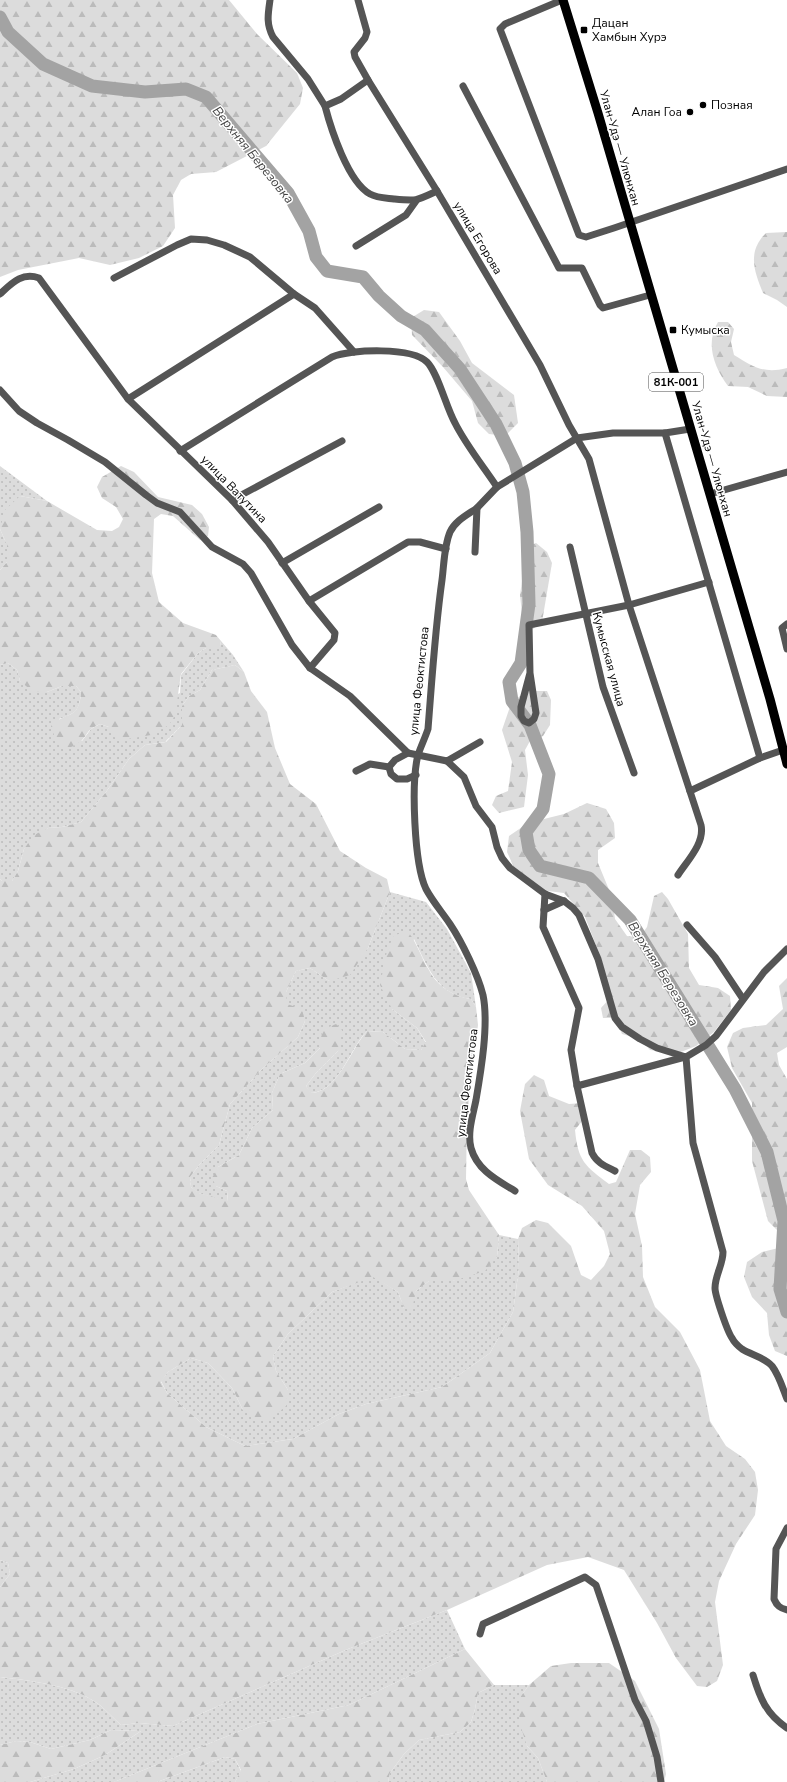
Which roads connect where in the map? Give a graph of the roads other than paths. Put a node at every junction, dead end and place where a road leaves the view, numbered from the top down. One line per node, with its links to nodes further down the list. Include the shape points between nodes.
1 (270, 0): 6 (street, via 267,20 273,37 308,79)
2 (358, 0): 4 (street, улица Егорова, via 366,32 365,38 354,52)
3 (562, 0): 10 (main road, Улан-Удэ — Улюнхан / 81К-001); 10 (street, via 505,24 500,29 501,33 579,235 586,236)
4 (368, 80): 6 (street, via 341,99); 8 (street, улица Егорова)
5 (463, 86): 15 (street, via 559,268 582,268 600,305 604,308)
6 (325, 106): 9 (street, via 337,144 361,186 376,197)
7 (787, 169): 10 (street)
8 (437, 191): 9 (street); 21 (street, улица Егорова, via 540,365)
9 (416, 201): 11 (street, via 406,215)
10 (629, 222): 15 (main road, Улан-Удэ — Улюнхан / 81К-001)
11 (356, 246)
12 (114, 278): 14 (street, via 191,239 208,240 250,258)
13 (0, 294): 18 (street, улица Ватутина, via 14,281 30,275 39,278)
14 (294, 294): 16 (street, via 315,308); 18 (street)
15 (650, 295): 19 (main road, Улан-Удэ — Улюнхан / 81К-001)
16 (354, 352): 23 (street, via 332,357); 25 (street, via 409,353 427,362 456,425)
17 (0, 390): 40 (street, via 19,411 105,462 157,502 180,512 212,547 243,564 292,645)
18 (128, 399): 23 (street, улица Ватутина)
19 (690, 429): 20 (street, улица Феоктистова); 26 (main road, Улан-Удэ — Улюнхан / 81К-001)
20 (666, 432): 21 (street, улица Феоктистова, via 613,433); 34 (street)
21 (577, 438): 25 (street, улица Феоктистова); 36 (street, улица Егорова, via 593,469)
22 (342, 441): 27 (street)
23 (180, 451): 27 (street, улица Ватутина)
24 (787, 472): 26 (street)
25 (497, 487): 29 (street, улица Феоктистова)
26 (710, 494): 43 (main road, Улан-Удэ — Улюнхан / 81К-001)
27 (232, 500): 33 (street, улица Ватутина, via 268,542)
28 (379, 507): 33 (street)
29 (477, 508): 31 (street, улица Феоктистова, via 453,527); 32 (street)
30 (570, 548): 37 (street, Кумысская улица)
31 (446, 550): 35 (street, via 420,542 408,542); 45 (street, улица Феоктистова, via 436,621 428,729)
32 (475, 552)
33 (282, 563): 35 (street, улица Ватутина)
34 (709, 582): 36 (street); 46 (street)
35 (309, 601): 40 (street, улица Ватутина, via 335,633 334,640)
36 (629, 605): 37 (street); 53 (street, улица Егорова)
37 (585, 614): 41 (street, via 529,625); 51 (street, Кумысская улица, via 605,693)
38 (787, 624): 39 (street, via 782,628 782,633)
39 (787, 649)
40 (310, 668): 44 (street, via 350,696)
41 (530, 673): 41 (street, via 536,713 529,723 521,716 521,707)
42 (480, 742): 47 (street)
43 (783, 750): 46 (street); 48 (main road, Улан-Удэ — Улюнхан / 81К-001)
44 (408, 753): 45 (street); 49 (street, via 395,760)
45 (419, 754): 47 (street); 52 (street, улица Феоктистова)
46 (760, 758): 53 (street)
47 (446, 761): 55 (street, via 464,777 476,806 492,827 502,858 510,868)
48 (787, 764)
49 (389, 767): 50 (street, via 370,764); 52 (street, via 397,780)
50 (356, 771)
51 (634, 773)
52 (416, 775): 64 (street, улица Феоктистова, via 415,828 422,876 432,899 451,925 483,996 485,1025 479,1083 470,1131 471,1148 478,1163 489,1176)
53 (690, 791): 54 (street, улица Егорова, via 703,833)
54 (678, 876)
55 (545, 894): 56 (street); 57 (street)
56 (564, 901): 57 (street); 61 (street, via 579,915 593,946 615,1018 622,1027 657,1048)
57 (544, 910): 62 (street, via 545,932 579,1008 571,1050)
58 (687, 925): 60 (street, via 715,956)
59 (787, 949): 60 (street, via 764,972)
60 (743, 999): 61 (street, via 716,1036)
61 (686, 1057): 62 (street); 65 (street, via 693,1143 723,1252 716,1281 717,1297 731,1337 744,1350 772,1366)
62 (578, 1086): 63 (street, via 592,1153 602,1165)
63 (615, 1171)
64 (515, 1191)
65 (787, 1400)
66 (787, 1528): 67 (street, via 776,1549 774,1599 776,1604)
67 (787, 1610)
68 (480, 1634): 71 (street, via 483,1624 585,1577 596,1585 635,1700 646,1721 657,1757)
69 (753, 1675): 70 (street, via 767,1711)
70 (787, 1728)
71 (661, 1782)

